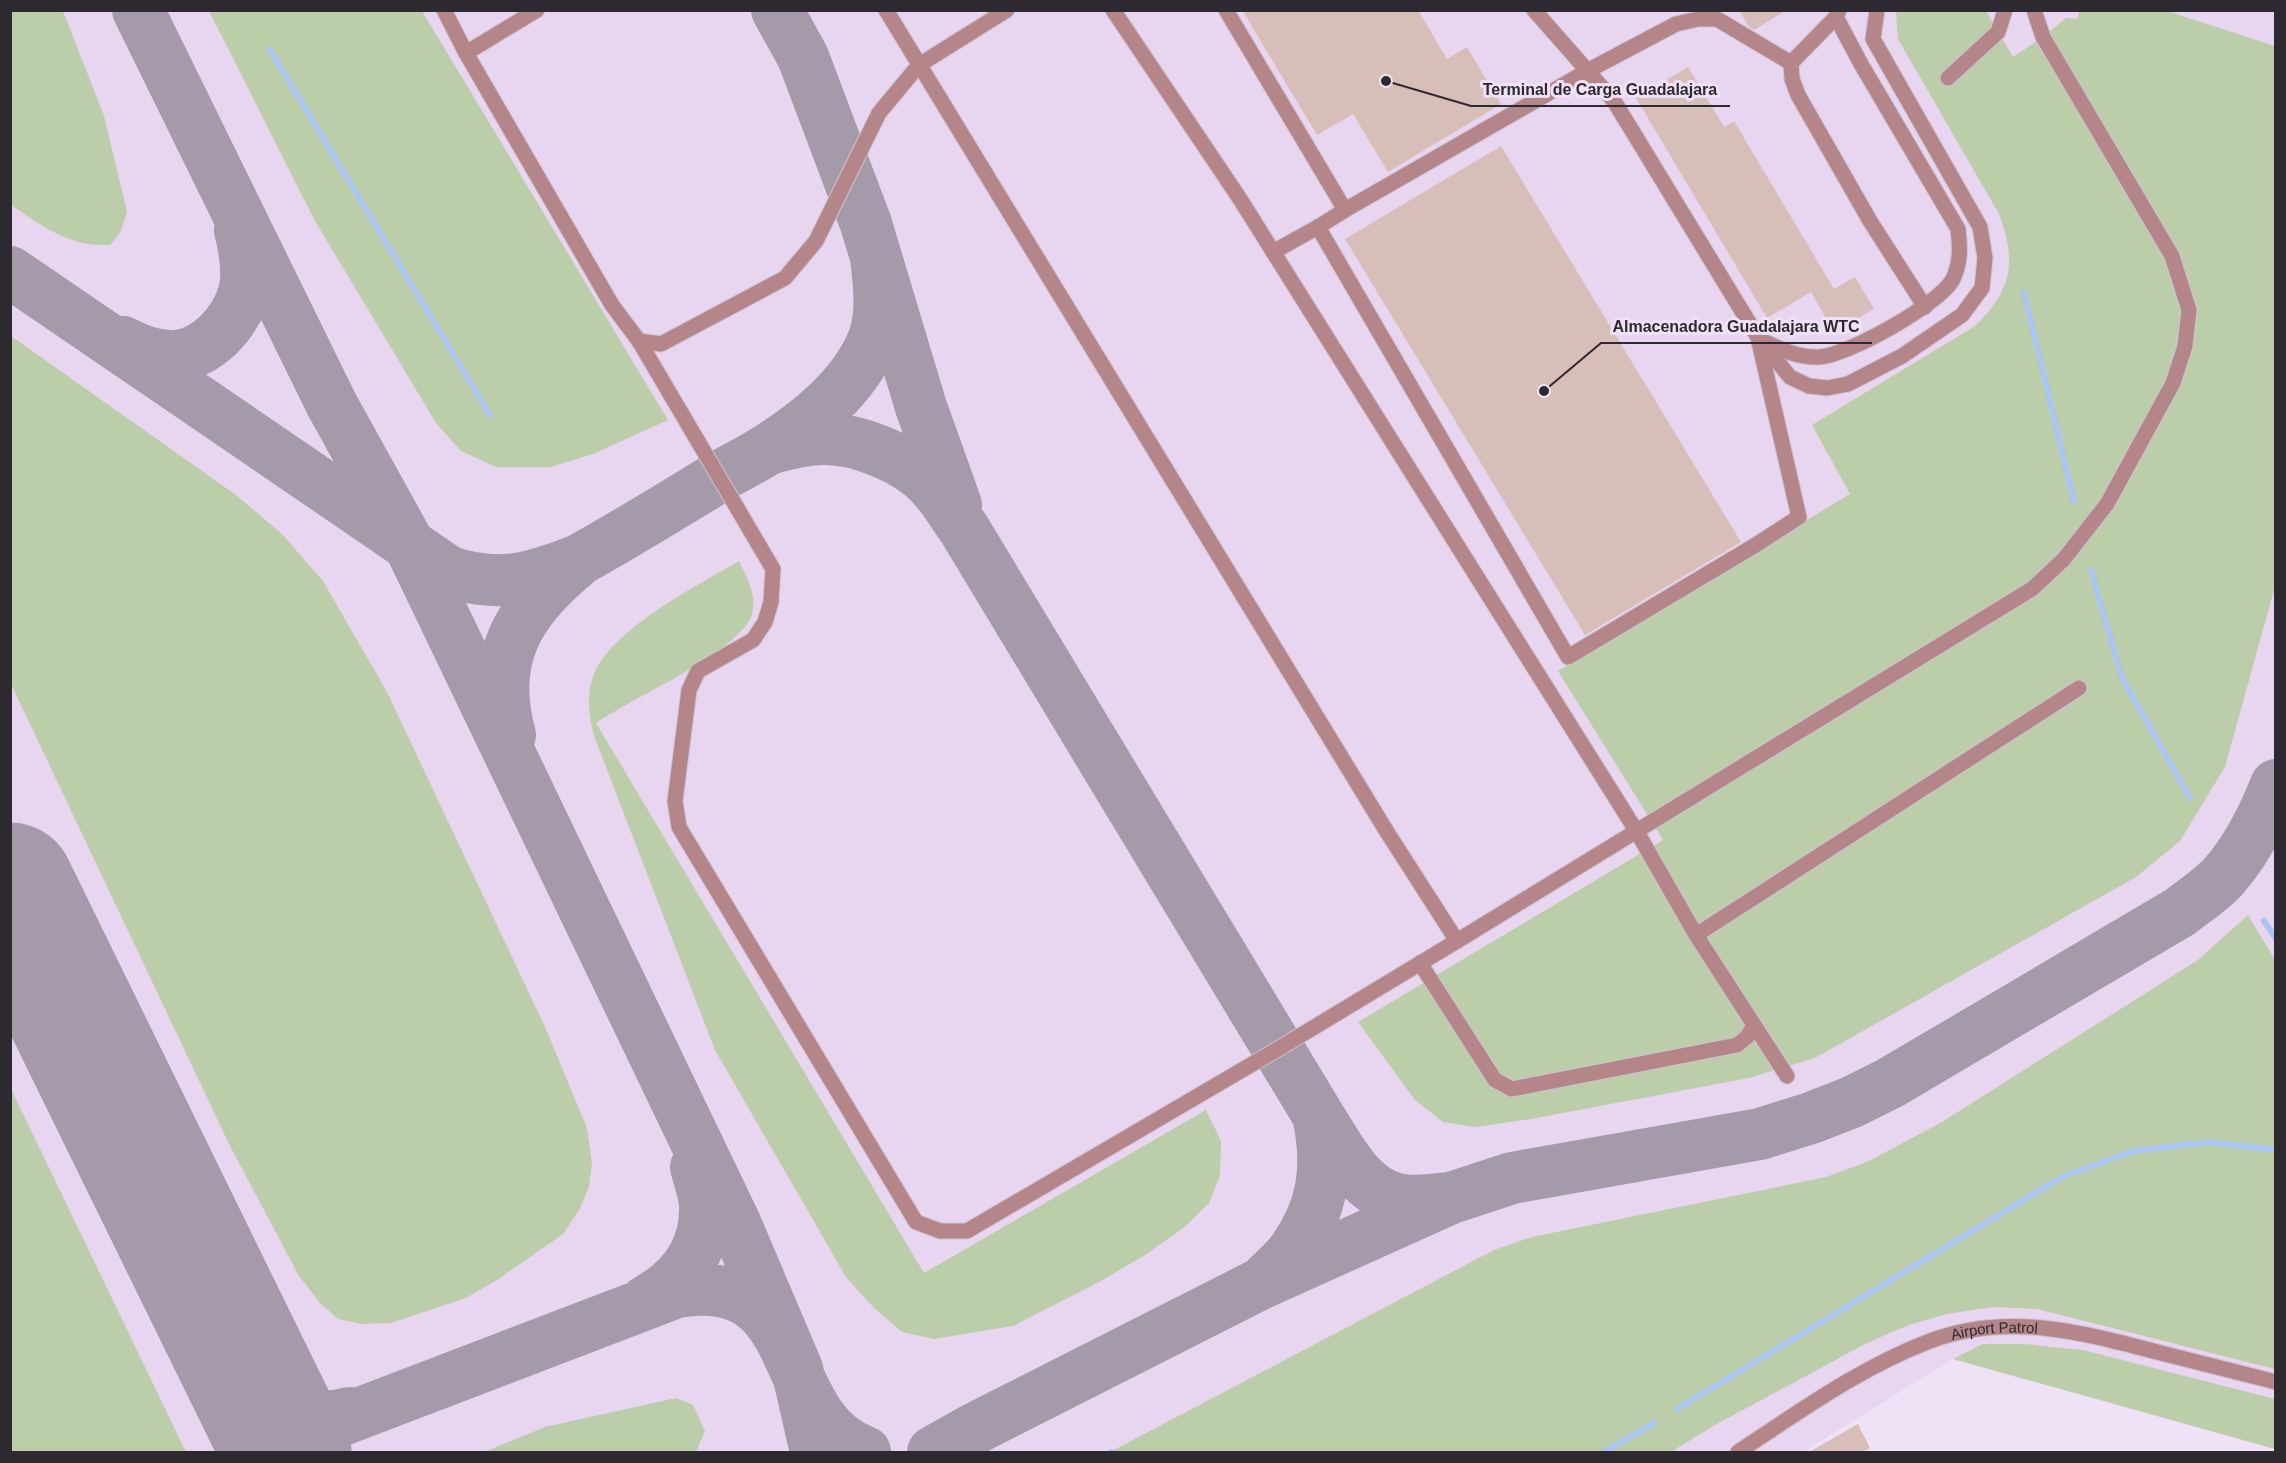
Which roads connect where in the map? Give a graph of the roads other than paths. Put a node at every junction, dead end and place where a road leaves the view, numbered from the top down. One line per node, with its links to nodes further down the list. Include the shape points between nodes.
1 (444, 10): 12 (lane)
2 (537, 10): 12 (lane)
3 (886, 10): 14 (lane)
4 (1007, 10): 14 (lane)
5 (1113, 10): 19 (lane)
6 (1226, 10): 17 (lane)
7 (1534, 10): 15 (lane)
8 (1877, 10): 21 (lane, via 1873,39 1980,227 1985,258 1982,288 1962,315 1902,356 1848,384 1809,386 1790,377)
9 (2005, 10): 16 (lane, via 1998,33)
10 (2034, 10): 24 (lane, via 2043,37 2172,256 2189,310 2185,346 2173,383 2107,504 2064,559 2032,590)
11 (1838, 14): 13 (lane); 20 (lane, via 1856,56 1958,229 1961,255 1952,281)
12 (466, 53): 22 (lane, via 612,305)
13 (1791, 63): 15 (lane, via 1717,19 1698,19 1676,24); 20 (lane, via 1798,95)
14 (919, 65): 22 (lane, via 879,113 816,241 786,278 661,344); 26 (lane)
15 (1589, 70): 17 (lane); 21 (lane, via 1614,100)
16 (1948, 78)
17 (1345, 210): 18 (lane)
18 (1318, 227): 19 (lane); 21 (lane, via 1568,657 1799,517)
19 (1273, 252): 24 (lane)
20 (1925, 307): 21 (lane, via 1839,353 1819,357 1794,354)
21 (1759, 339)
22 (639, 341): 27 (lane, via 773,568 771,602 765,622 753,640 698,671 689,690 675,801 679,827 916,1222 940,1231 967,1231)
23 (2079, 688): 25 (lane)
24 (1637, 832): 25 (lane); 26 (lane)
25 (1696, 935): 28 (lane)
26 (1457, 941): 27 (lane)
27 (1420, 963): 28 (lane, via 1495,1080 1512,1089 1737,1045)
28 (1754, 1025): 29 (lane)
29 (1787, 1076)
30 (2276, 1382): 31 (lane, Airport Patrol, via 2039,1326 1983,1328 1932,1340 1885,1360)
31 (1738, 1452)

